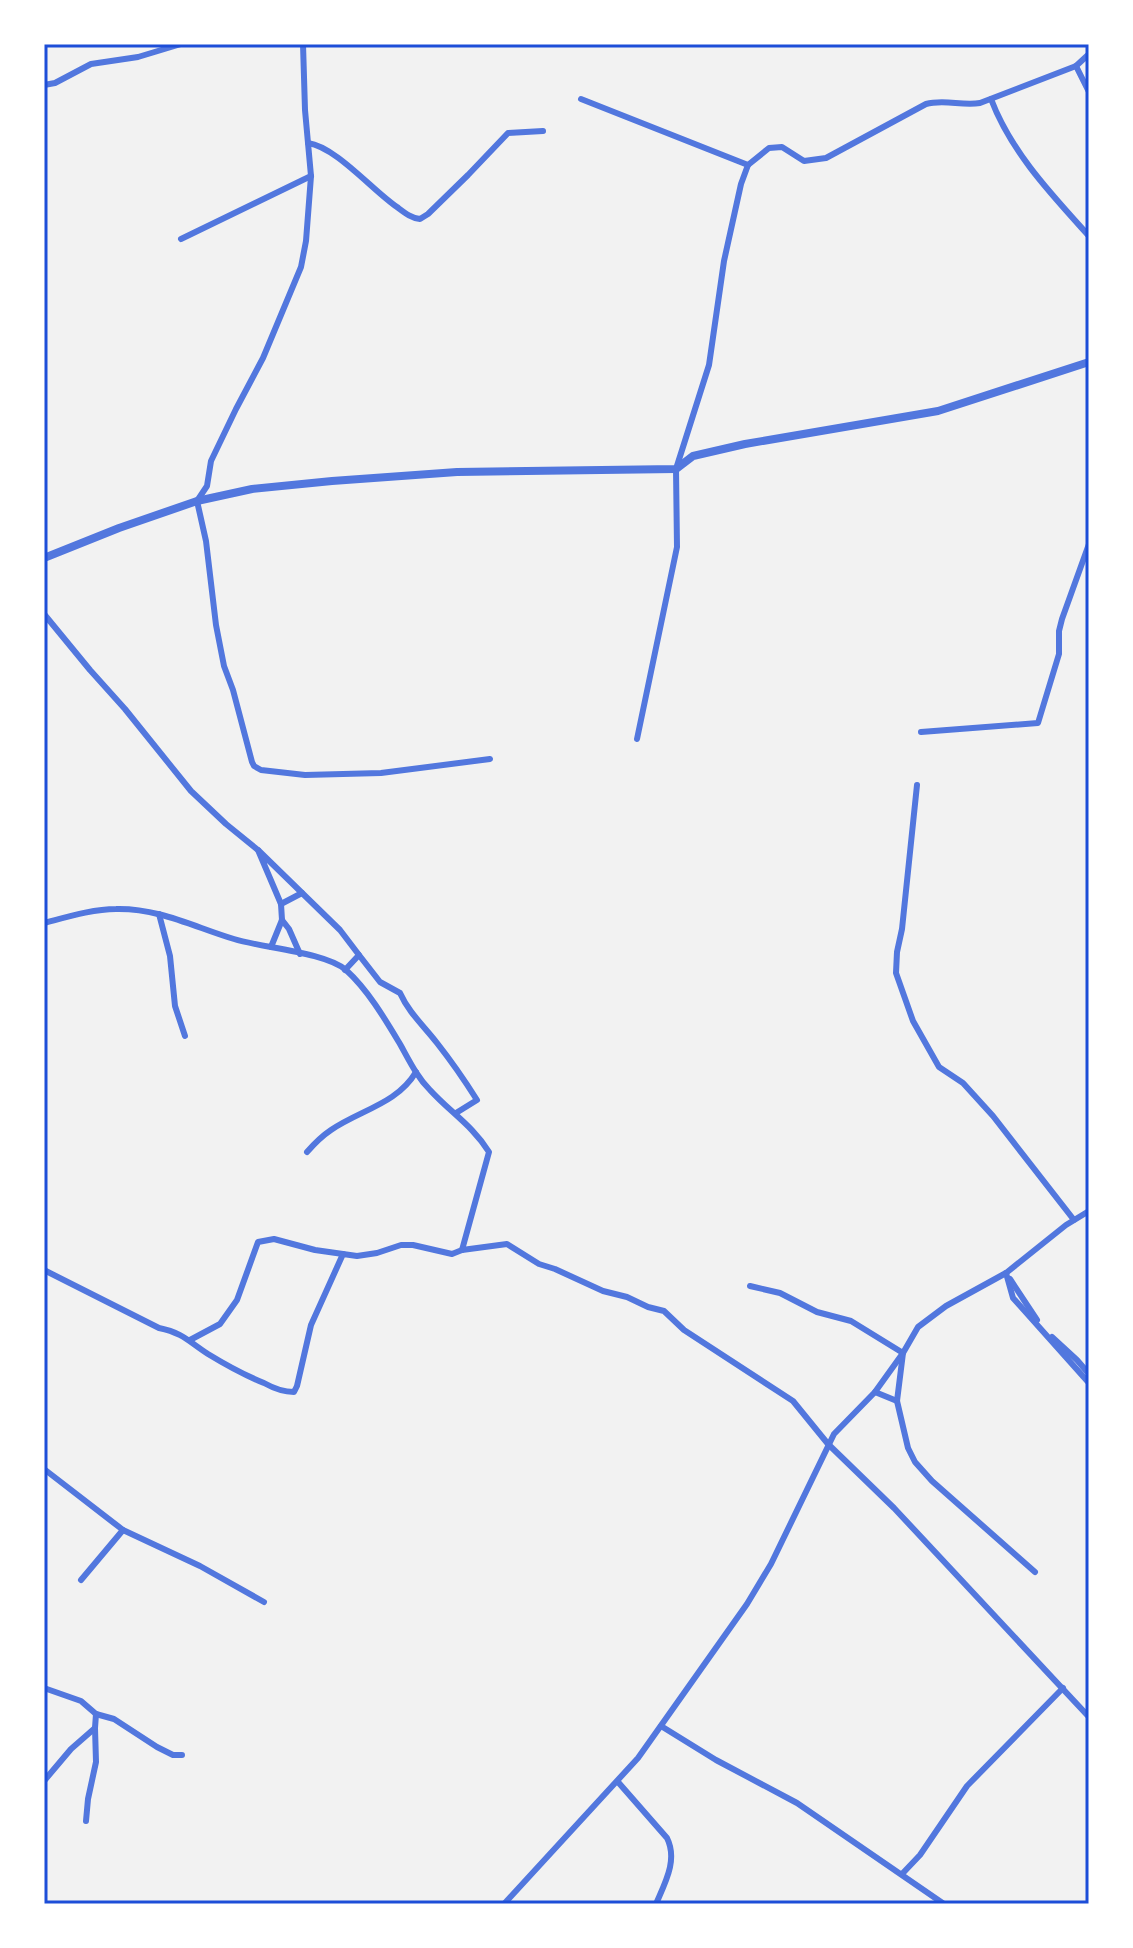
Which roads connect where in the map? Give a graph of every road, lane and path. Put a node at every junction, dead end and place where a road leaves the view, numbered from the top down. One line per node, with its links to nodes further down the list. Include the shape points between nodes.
1 (181, 44): 5 (street, via 91,64)
2 (303, 44): 10 (street)
3 (1089, 54): 4 (street)
4 (1076, 66): 6 (street); 8 (street)
5 (44, 85)
6 (1089, 92)
7 (581, 99): 11 (street)
8 (991, 99): 11 (street, via 926,104 826,158 804,161 782,147 769,148); 13 (street, via 1019,152)
9 (543, 131): 10 (street, via 508,133 420,219 387,200 323,147)
10 (308, 143): 12 (street)
11 (748, 165): 16 (street, via 724,261 709,365)
12 (311, 176): 14 (street); 17 (street, via 301,267)
13 (1089, 236)
14 (181, 239)
15 (1089, 362): 16 (street, via 938,411 745,444 693,456)
16 (676, 469): 17 (street, via 457,472 287,485); 22 (street, via 677,547)
17 (197, 501): 19 (street); 23 (street, via 224,666 254,766 305,775 381,773)
18 (1089, 544): 21 (street, via 1062,619 1059,654 1038,723)
19 (44, 558)
20 (44, 614): 25 (street, via 191,791)
21 (921, 732)
22 (637, 739)
23 (490, 759)
24 (917, 785): 40 (street, via 896,973 913,1021 939,1067 963,1083 993,1116)
25 (258, 850): 26 (street); 27 (street)
26 (302, 893): 27 (street); 33 (street)
27 (281, 904): 29 (street)
28 (159, 914): 30 (street, via 116,909); 31 (street); 35 (street)
29 (282, 920): 31 (street); 32 (street)
30 (44, 923)
31 (271, 947): 32 (street)
32 (300, 954): 34 (street)
33 (359, 955): 34 (street); 37 (street, via 380,982 400,993 477,1100)
34 (345, 970): 36 (street, via 371,1000)
35 (185, 1036)
36 (416, 1072): 37 (street); 38 (street, via 382,1104 329,1130)
37 (456, 1113): 41 (street, via 489,1152)
38 (307, 1152)
39 (1089, 1211): 40 (street)
40 (1074, 1220): 44 (street)
41 (462, 1250): 42 (street, via 452,1254 407,1245); 52 (street, via 507,1244 539,1264 664,1311 684,1330 793,1401)
42 (343, 1254): 46 (street, via 274,1239 258,1242 237,1300 220,1324); 46 (street, via 311,1325 294,1392 236,1370)
43 (44, 1270): 46 (street)
44 (1006, 1273): 47 (street, via 918,1327); 48 (street, via 1041,1325); 49 (street, via 1013,1298)
45 (750, 1286): 47 (street, via 851,1321)
46 (190, 1340)
47 (903, 1353): 50 (street); 51 (street)
48 (1089, 1374)
49 (1089, 1383)
50 (875, 1392): 51 (street); 52 (street)
51 (897, 1401): 55 (street, via 915,1462)
52 (828, 1444): 59 (street); 64 (street, via 747,1604)
53 (44, 1469): 54 (street)
54 (123, 1530): 56 (street); 57 (street)
55 (1035, 1572)
56 (81, 1580)
57 (264, 1602)
58 (44, 1688): 62 (street, via 81,1701)
59 (1063, 1688): 61 (street); 70 (street, via 967,1786)
60 (1089, 1703): 61 (street)
61 (1082, 1709): 63 (street)
62 (96, 1714): 65 (street); 66 (street)
63 (1089, 1717)
64 (661, 1726): 68 (street); 70 (street, via 797,1803)
65 (95, 1728): 67 (street); 69 (street, via 96,1762)
66 (182, 1755)
67 (44, 1781)
68 (618, 1782): 71 (street); 72 (street, via 671,1846 672,1860)
69 (86, 1821)
70 (902, 1874): 73 (street)
71 (504, 1904)
72 (656, 1904)
73 (944, 1904)

